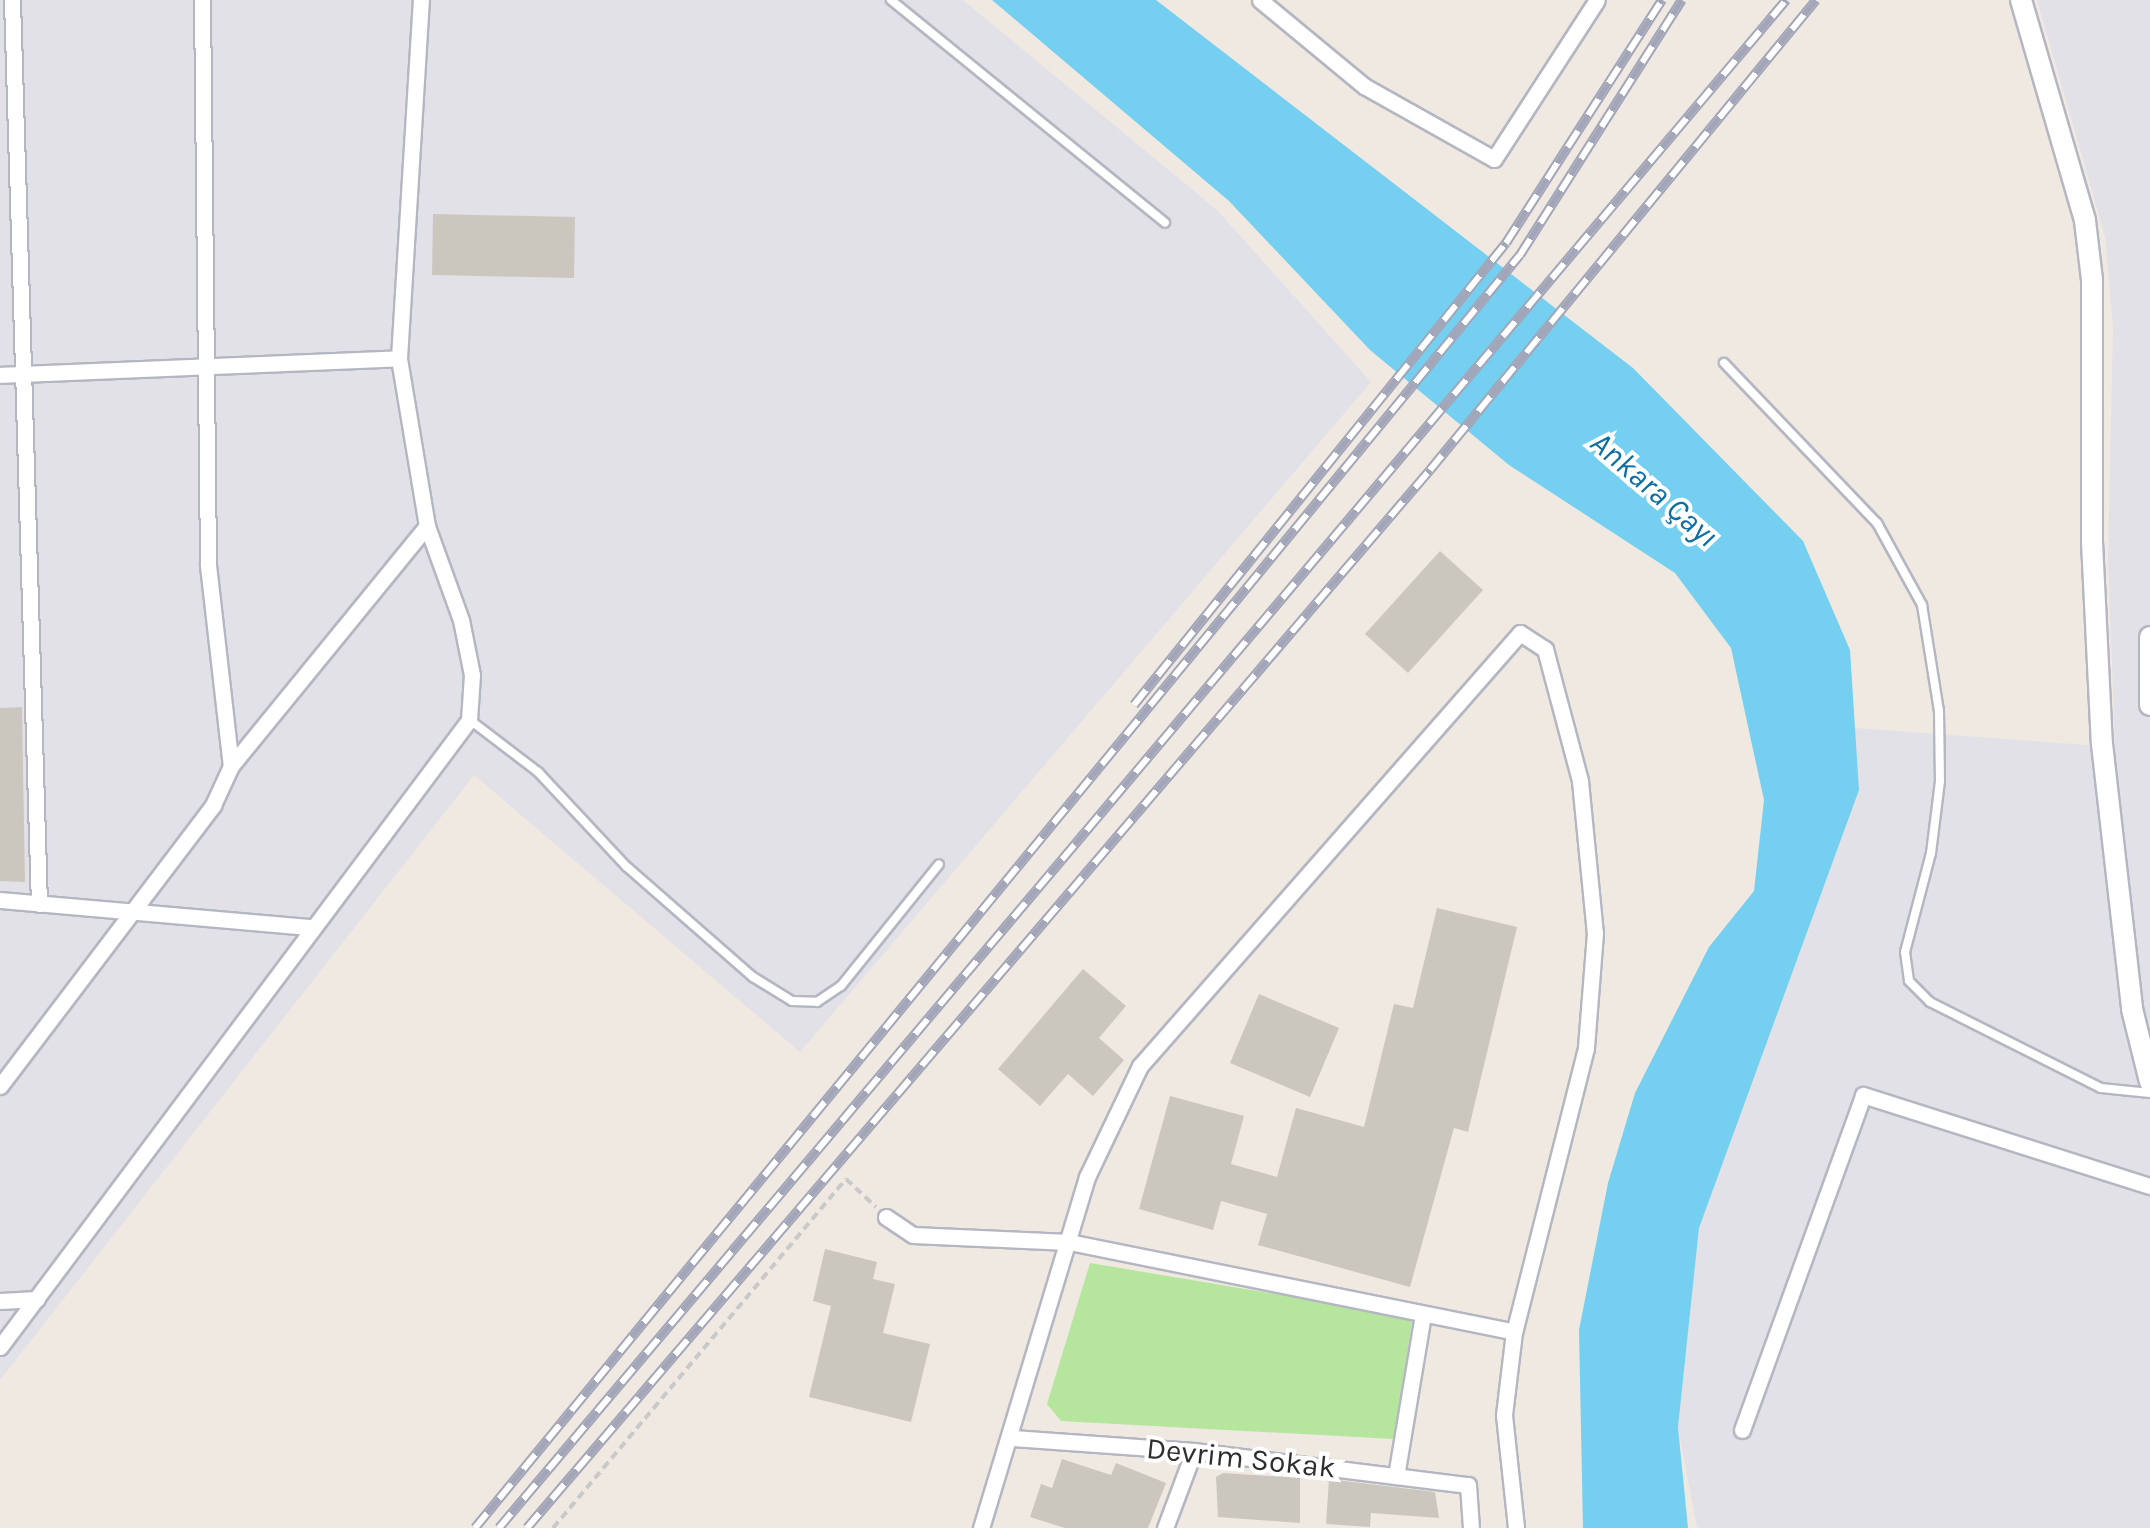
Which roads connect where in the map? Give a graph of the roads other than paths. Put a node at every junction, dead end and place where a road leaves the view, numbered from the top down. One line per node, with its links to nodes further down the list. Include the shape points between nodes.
1 (12, 0): 12 (street)
2 (202, 0): 11 (street)
3 (421, 0): 9 (street)
4 (891, 0): 8 (lane)
5 (1260, 0): 6 (street, via 1364,86 1494,159)
6 (1597, 0)
7 (2021, 0): 24 (street, via 2085,221 2092,280 2092,542 2102,744 2132,1009)
8 (1165, 223)
9 (399, 358): 11 (street); 14 (street)
10 (1724, 363): 26 (lane, via 1877,523 1905,566 1924,615 1939,710 1940,782 1931,853 1906,952 1909,980 1930,1002 2101,1088)
11 (208, 369): 12 (street); 18 (street, via 208,565)
12 (26, 374): 13 (street); 21 (street)
13 (0, 376)
14 (427, 526): 17 (street, via 461,620 472,675); 18 (street)
15 (2150, 638): 16 (street)
16 (2150, 705)
17 (469, 720): 19 (lane, via 538,772 626,866 739,965 792,1001 818,1002 841,986); 23 (street, via 448,756)
18 (231, 766): 22 (street, via 213,805)
19 (939, 864)
20 (0, 900): 21 (street)
21 (38, 904): 22 (street)
22 (127, 912): 23 (street); 25 (street)
23 (310, 927): 30 (street)
24 (2150, 1082)
25 (0, 1086)
26 (2150, 1092)
27 (2150, 1186): 35 (street, via 1863,1095)
28 (886, 1217): 29 (street, via 914,1235)
29 (1069, 1242): 32 (street); 33 (street, via 1086,1177 1140,1066 1520,633 1545,648 1580,782 1595,933 1586,1048); 36 (street)
30 (37, 1299): 31 (street); 34 (street)
31 (0, 1301)
32 (1423, 1314): 33 (street); 38 (street)
33 (1514, 1332): 42 (street, via 1504,1415)
34 (0, 1346)
35 (1742, 1430)
36 (1013, 1438): 37 (street, Devrim Sokak); 39 (street)
37 (1194, 1450): 38 (street, Devrim Sokak); 40 (street)
38 (1396, 1476): 41 (street, Devrim Sokak, via 1468,1485)
39 (982, 1528)
40 (1165, 1528)
41 (1471, 1528)
42 (1516, 1528)

